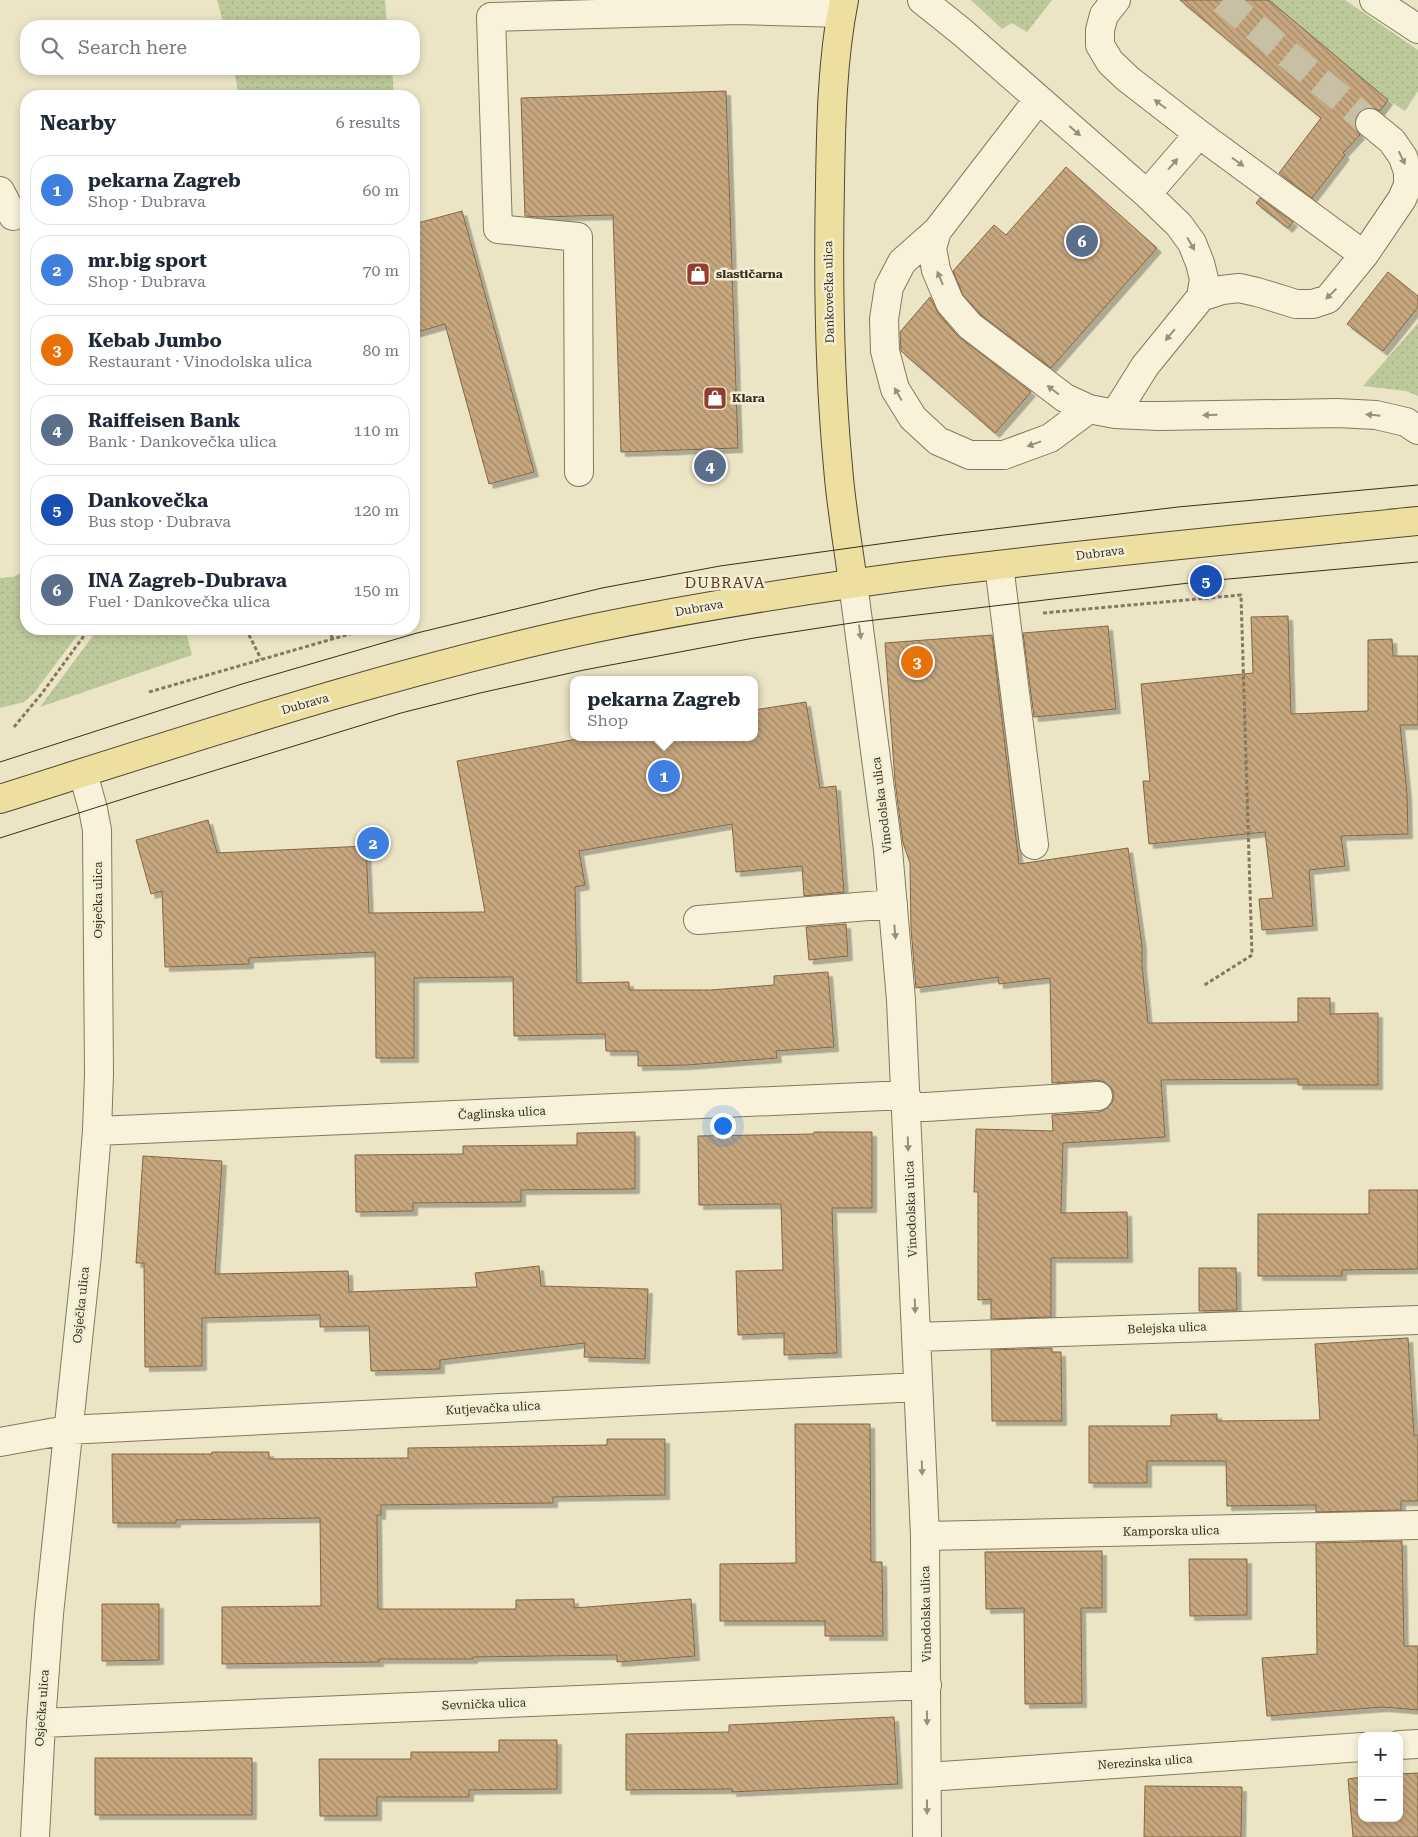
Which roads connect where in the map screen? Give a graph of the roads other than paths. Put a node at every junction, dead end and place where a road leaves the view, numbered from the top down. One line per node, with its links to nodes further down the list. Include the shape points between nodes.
1 (922, 0): 7 (street)
2 (1116, 0): 9 (street, one-way to 2, via 1110,62 1100,45 1100,30 1104,15)
3 (1374, 0): 6 (street)
4 (576, 7): 5 (street, via 738,10); 18 (street, via 491,17 498,229 578,237)
5 (842, 7): 21 (main road, Dankovečka ulica, via 831,123 828,272 838,469)
6 (1418, 29)
7 (1038, 100): 11 (street, one-way to 11); 13 (street)
8 (1370, 123): 14 (street, one-way to 14, via 1392,141 1403,157 1408,185)
9 (1199, 134): 11 (street, one-way to 9); 14 (street, one-way to 14)
10 (0, 191): 12 (street)
11 (1147, 194): 15 (street, one-way to 15, via 1179,225 1192,243 1204,279)
12 (13, 216)
13 (937, 231): 16 (street, one-way to 13, via 1065,398 970,326 950,303 936,270 932,248); 16 (street, one-way to 13, via 1050,438 1004,455 970,455 938,441 913,418 895,389 885,351 884,320 889,287 902,262)
14 (1364, 255): 15 (street, one-way to 15, via 1328,299 1313,304 1296,304 1239,288)
15 (1202, 297): 16 (street, one-way to 16)
16 (1102, 412): 17 (street, one-way to 16, via 1406,422 1376,415)
17 (1418, 430)
18 (579, 472)
19 (1418, 522): 20 (main road, Dubrava)
20 (999, 565): 21 (main road, Dubrava); 24 (street)
21 (853, 584): 22 (main road, Dubrava, via 748,599 498,650 276,712); 25 (street, Vinodolska ulica, one-way to 25)
22 (83, 773): 23 (main road, Dubrava); 29 (street, Osječka ulica, via 96,819 97,842)
23 (0, 799)
24 (1034, 846)
25 (893, 904): 26 (street); 28 (street, Vinodolska ulica, one-way to 28)
26 (698, 920)
27 (1098, 1096): 28 (street, Čaglinska ulica, via 926,1107)
28 (906, 1100): 29 (street, Čaglinska ulica); 31 (street, Vinodolska ulica, one-way to 31)
29 (97, 1131): 33 (street, Osječka ulica)
30 (1418, 1320): 31 (street, Belejska ulica)
31 (916, 1337): 32 (street, Vinodolska ulica)
32 (918, 1387): 33 (street, Kutjevačka ulica); 36 (street, Vinodolska ulica, one-way to 36)
33 (67, 1430): 34 (street, Kutjevačka ulica); 38 (street, Osječka ulica)
34 (0, 1442)
35 (1418, 1525): 36 (street, Kamporska ulica)
36 (925, 1536): 37 (street, Vinodolska ulica)
37 (926, 1685): 38 (street, Sevnička ulica); 42 (street, Vinodolska ulica, one-way to 42)
38 (41, 1723): 43 (street, Osječka ulica)
39 (1418, 1744): 40 (street)
40 (1403, 1745)
41 (1358, 1747): 42 (street, Nerezinska ulica)
42 (928, 1776): 44 (street, Vinodolska ulica, one-way to 44)
43 (34, 1837)
44 (928, 1837)

